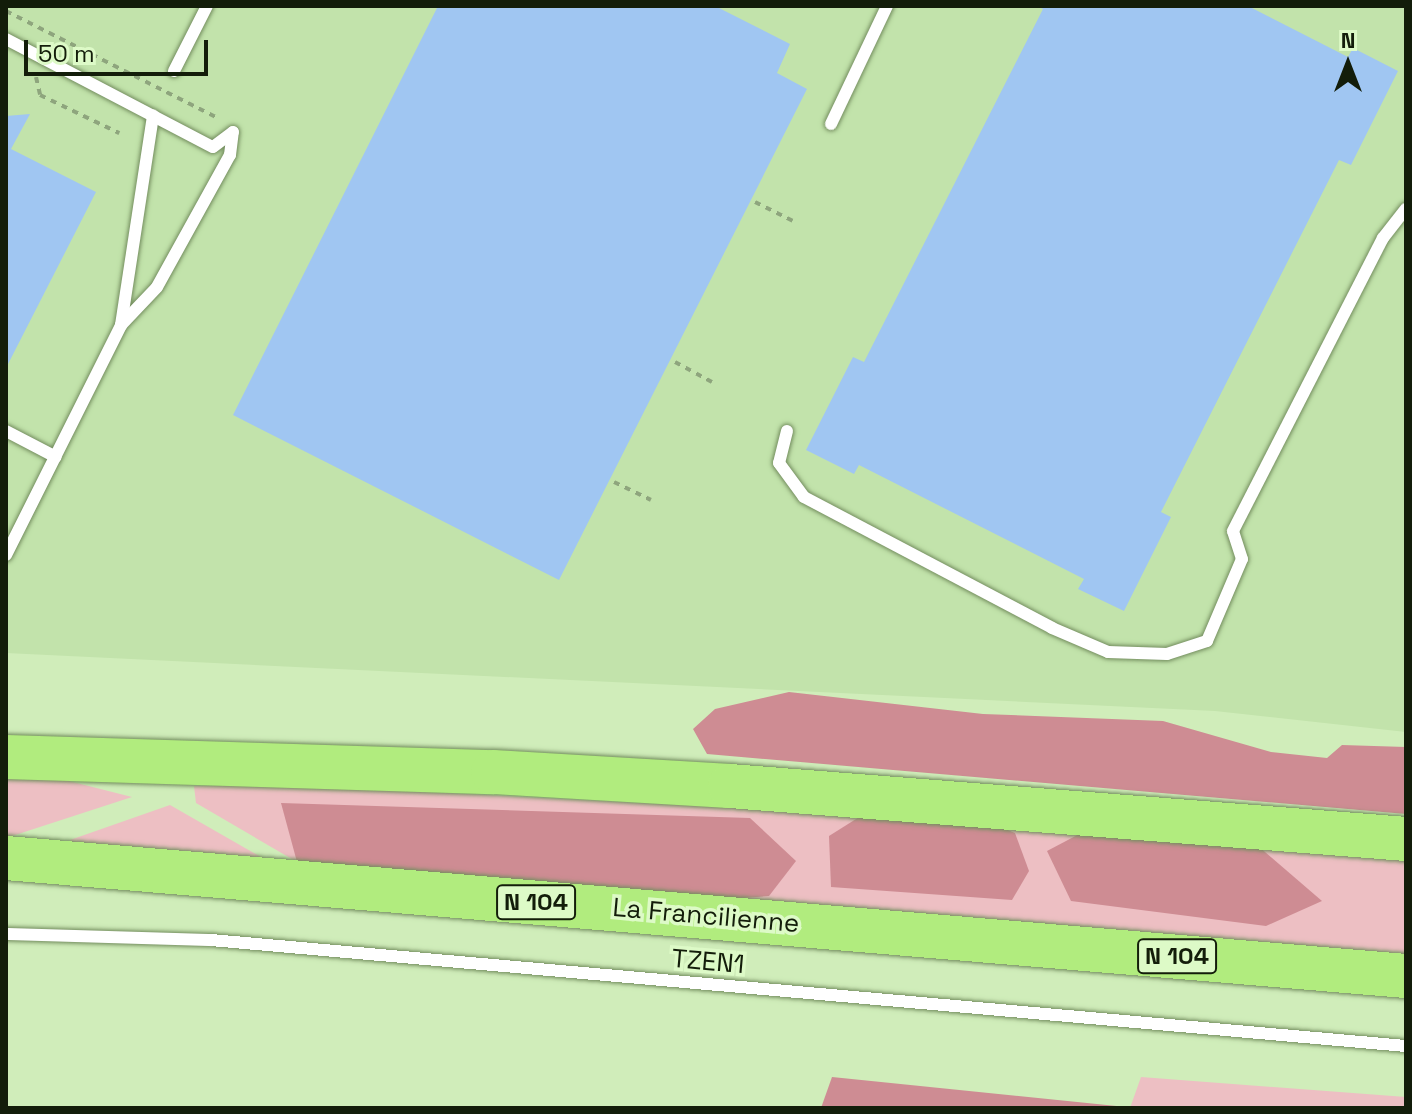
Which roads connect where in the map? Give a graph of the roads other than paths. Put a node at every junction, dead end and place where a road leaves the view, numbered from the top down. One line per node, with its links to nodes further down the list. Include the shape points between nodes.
1 (207, 6): 4 (lane)
2 (887, 6): 6 (lane)
3 (6, 39): 5 (lane)
4 (174, 71)
5 (153, 115): 8 (lane); 8 (lane, via 213,147 233,132 230,155 157,287)
6 (831, 124)
7 (1406, 209): 10 (lane, via 1383,238 1233,531 1242,559 1207,641 1167,654 1108,652 1052,628 804,497 779,463)
8 (121, 325): 11 (lane)
9 (6, 431): 11 (lane)
10 (787, 431)
11 (56, 457): 12 (lane)
12 (6, 555)
13 (6, 738): 15 (highway)
14 (6, 757): 15 (highway)
15 (67, 758): 16 (highway, via 730,786)
16 (1406, 839)
17 (6, 858): 18 (highway, La Francilienne / N 104)
18 (123, 866): 19 (highway); 21 (highway, La Francilienne / N 104)
19 (6, 885)
20 (6, 934): 22 (lane, TZEN1, via 211,940)
21 (1406, 976)
22 (1406, 1046)

